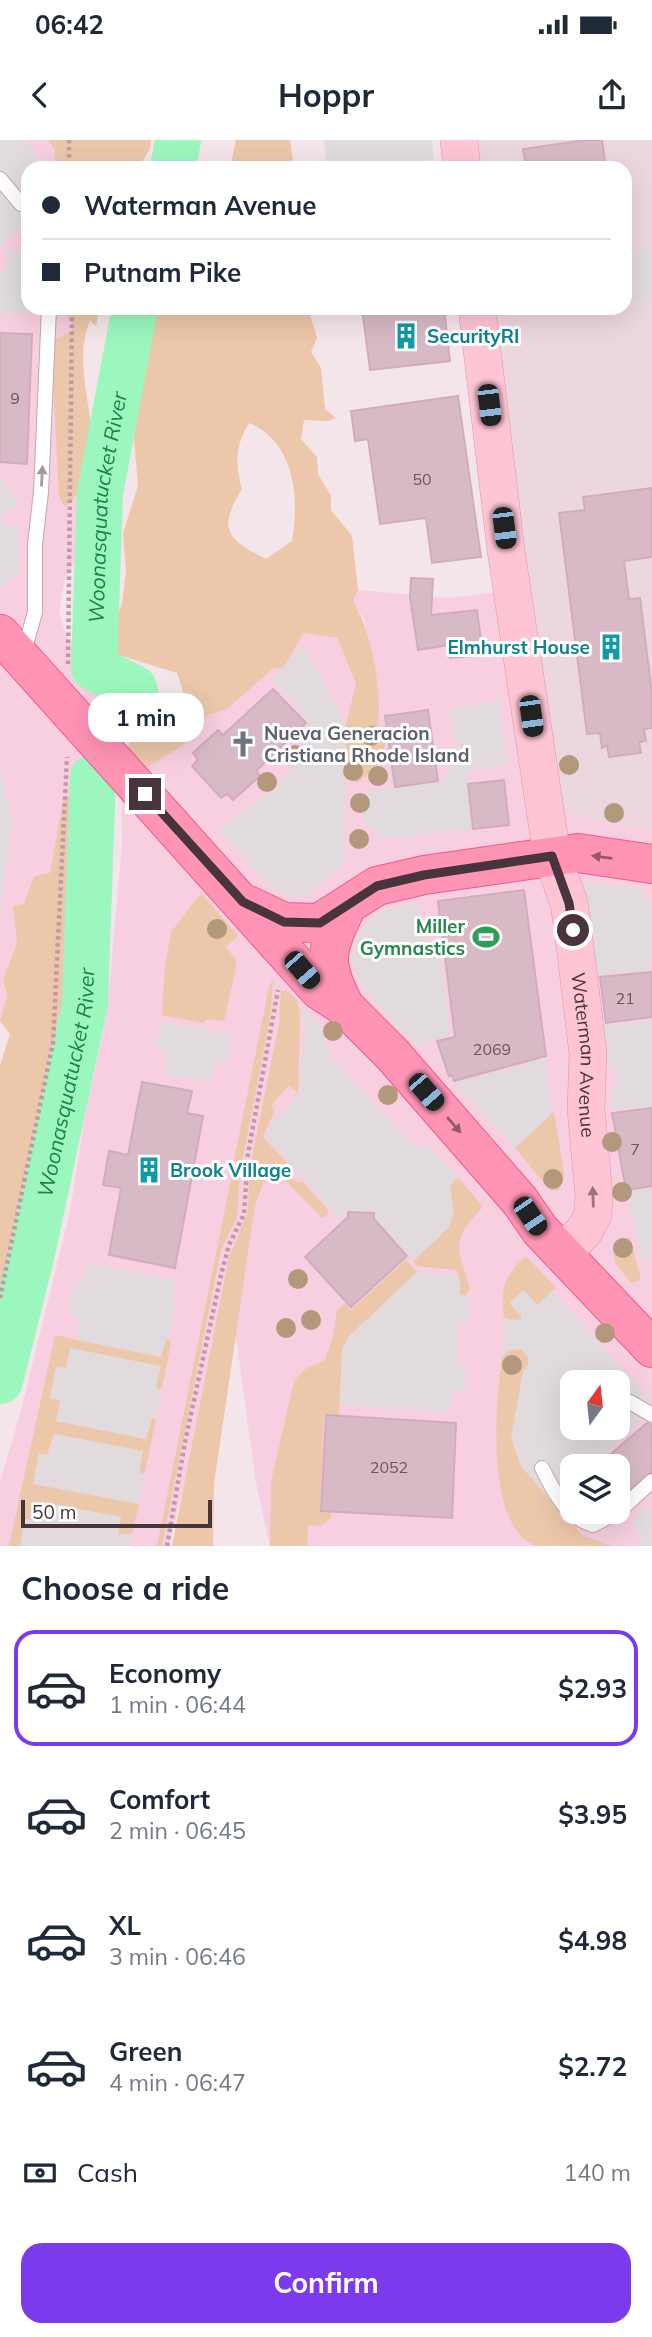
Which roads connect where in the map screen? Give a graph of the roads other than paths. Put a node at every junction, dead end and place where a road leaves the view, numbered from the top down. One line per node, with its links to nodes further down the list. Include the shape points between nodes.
1 (459, 140): 2 (main road)
2 (461, 161)
3 (0, 179): 4 (lane)
4 (20, 204)
5 (49, 315): 7 (lane, one-way to 5, via 35,612)
6 (478, 315): 8 (main road, Waterman Avenue, via 506,550)
7 (11, 647): 10 (main road)
8 (552, 856): 9 (main road, one-way to 8, via 578,853); 11 (main road, via 377,886); 14 (main road, Waterman Avenue, one-way to 8, via 593,1214 594,1196 586,1109 588,1054 573,930 569,903)
9 (652, 864)
10 (243, 902): 11 (main road, via 284,922); 12 (main road)
11 (333, 915): 12 (main road); 13 (main road, via 328,971)
12 (282, 966): 13 (main road)
13 (345, 1007): 14 (main road, one-way to 14, via 474,1146)
14 (562, 1254): 15 (main road)
15 (652, 1348)
16 (630, 1402): 17 (lane)
17 (652, 1415)
18 (542, 1468): 20 (lane)
19 (652, 1481): 21 (lane)
20 (560, 1499)
21 (630, 1501)

